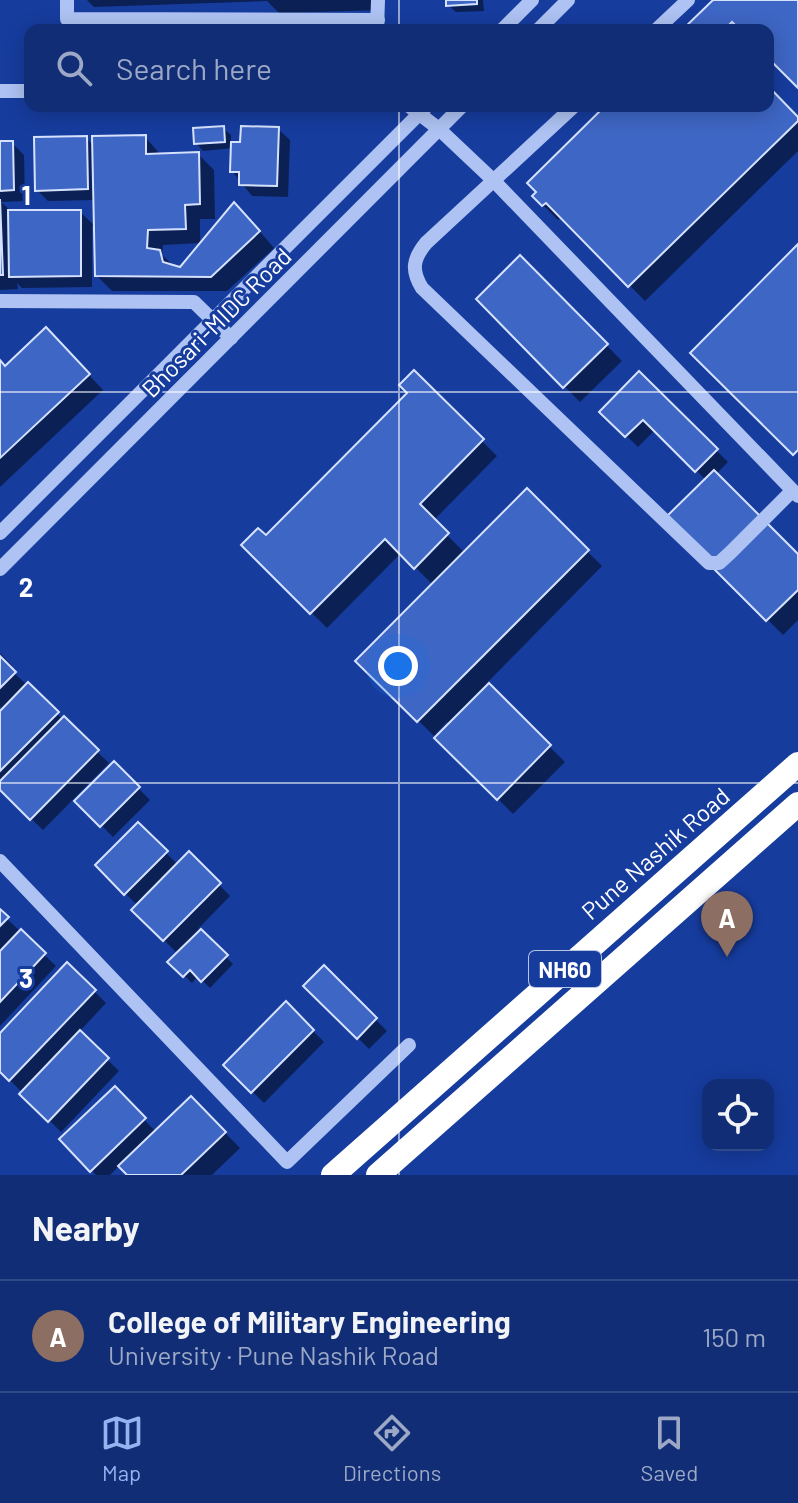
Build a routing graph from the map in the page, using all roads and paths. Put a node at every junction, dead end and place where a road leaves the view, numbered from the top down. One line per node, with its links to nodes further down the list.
1 (67, 0): 6 (street)
2 (378, 0): 7 (street)
3 (532, 0): 8 (street)
4 (568, 0): 9 (street)
5 (688, 0): 10 (street)
6 (104, 24)
7 (377, 24)
8 (508, 24)
9 (544, 24)
10 (662, 24)
11 (0, 91): 12 (street)
12 (24, 91)
13 (415, 112): 20 (street, Bhosari-MIDC Road)
14 (421, 112): 17 (street)
15 (456, 112): 17 (street, Bhosari-MIDC Road)
16 (567, 112): 18 (street)
17 (439, 129): 18 (street); 21 (street, Bhosari-MIDC Road)
18 (493, 180): 22 (street); 22 (street)
19 (0, 301): 20 (street)
20 (212, 320): 21 (street); 23 (street, Bhosari-MIDC Road)
21 (231, 338): 24 (street, Bhosari-MIDC Road)
22 (795, 494)
23 (0, 533)
24 (0, 569)
25 (798, 764): 29 (highway, Pune Nashik Road / NH60)
26 (798, 804): 30 (highway, NH60)
27 (0, 861): 28 (street)
28 (409, 1045)
29 (333, 1175)
30 (378, 1175)

